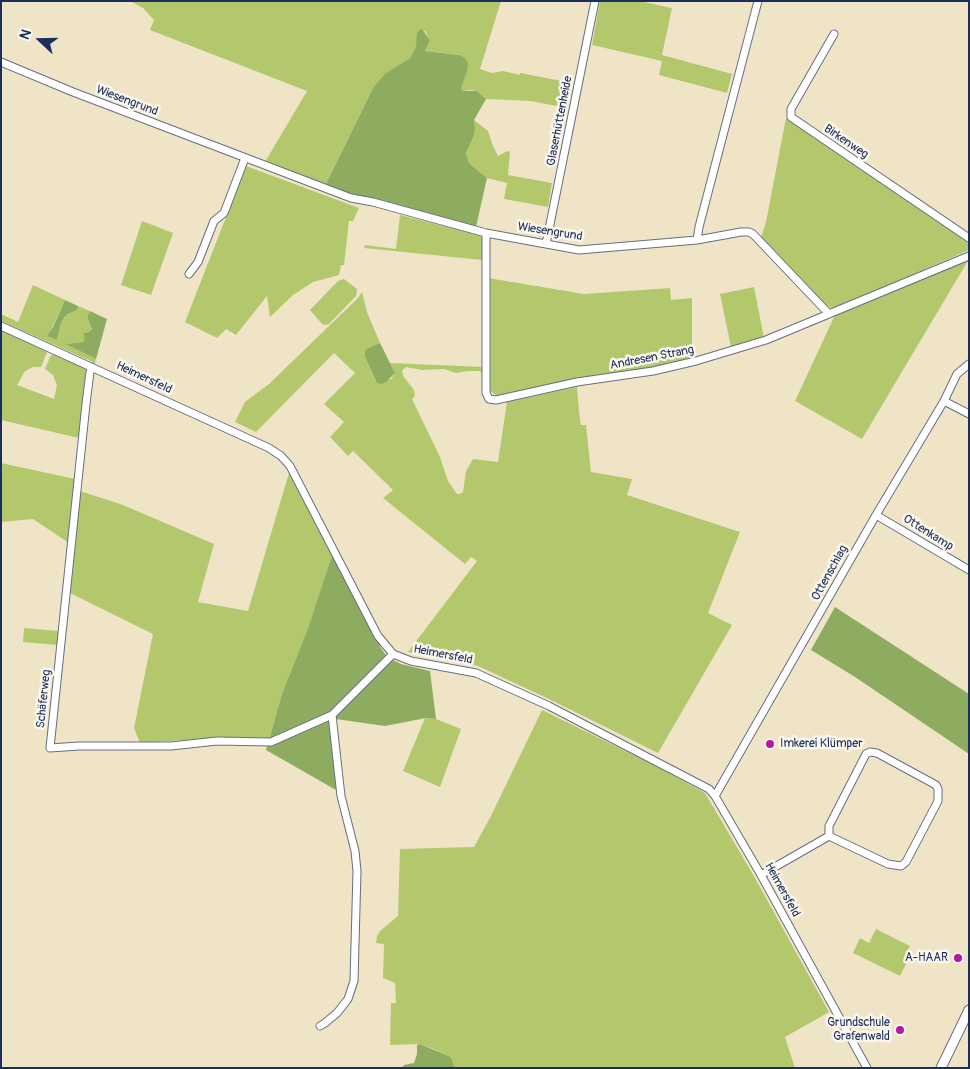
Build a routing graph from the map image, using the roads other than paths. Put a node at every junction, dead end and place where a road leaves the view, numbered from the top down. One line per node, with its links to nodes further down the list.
1 (595, 1): 9 (street, Glaserhüttenheide)
2 (758, 1): 8 (street)
3 (834, 34): 7 (street, Birkenweg)
4 (1, 62): 5 (street, Wiesengrund)
5 (245, 158): 6 (street, Wiesengrund); 11 (street)
6 (486, 233): 9 (street, Wiesengrund); 12 (street, Andresen Strang)
7 (969, 238)
8 (697, 240): 9 (street, Wiesengrund); 12 (street, Wiesengrund)
9 (546, 244)
10 (969, 256): 12 (street, Andresen Strang)
11 (189, 274)
12 (829, 314)
13 (1, 326): 15 (street, Heimersfeld)
14 (969, 364): 16 (street, Ottenschlag)
15 (92, 367): 20 (street, Heimersfeld); 21 (street, Schäferweg)
16 (944, 400): 17 (street); 18 (street, Ottenschlag)
17 (969, 414)
18 (876, 514): 19 (street, Ottenkamp); 22 (street, Ottenschlag)
19 (969, 570)
20 (393, 654): 21 (street, Schäferweg); 22 (street, Heimersfeld)
21 (332, 715): 26 (street)
22 (716, 796): 24 (street, Heimersfeld)
23 (829, 836): 23 (street); 24 (street)
24 (761, 875): 27 (street, Heimersfeld)
25 (969, 1010): 28 (street)
26 (320, 1026)
27 (867, 1068)
28 (941, 1068)

